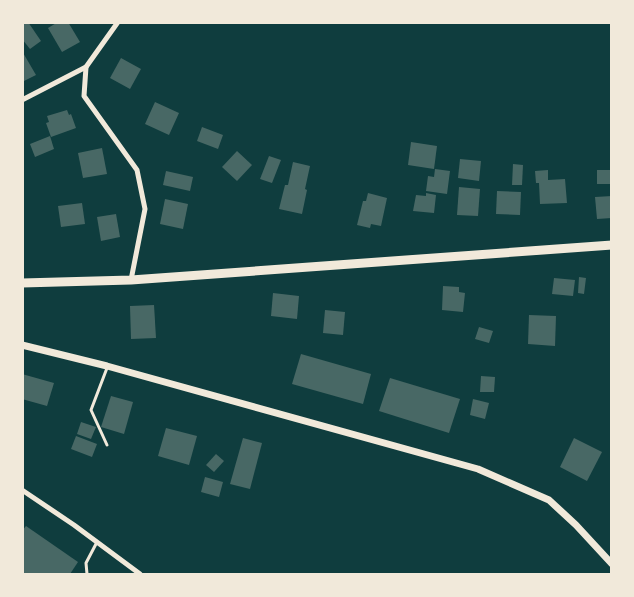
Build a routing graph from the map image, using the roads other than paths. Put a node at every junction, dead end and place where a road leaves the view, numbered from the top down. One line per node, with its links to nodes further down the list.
1 (118, 22): 2 (street)
2 (86, 67): 3 (street); 5 (street)
3 (22, 100)
4 (612, 245): 5 (main road)
5 (131, 280): 6 (main road)
6 (22, 283)
7 (22, 345): 8 (street)
8 (107, 366): 9 (lane); 12 (street)
9 (107, 445)
10 (22, 490): 11 (street)
11 (97, 542): 13 (lane); 14 (street)
12 (612, 564)
13 (87, 574)
14 (140, 574)

